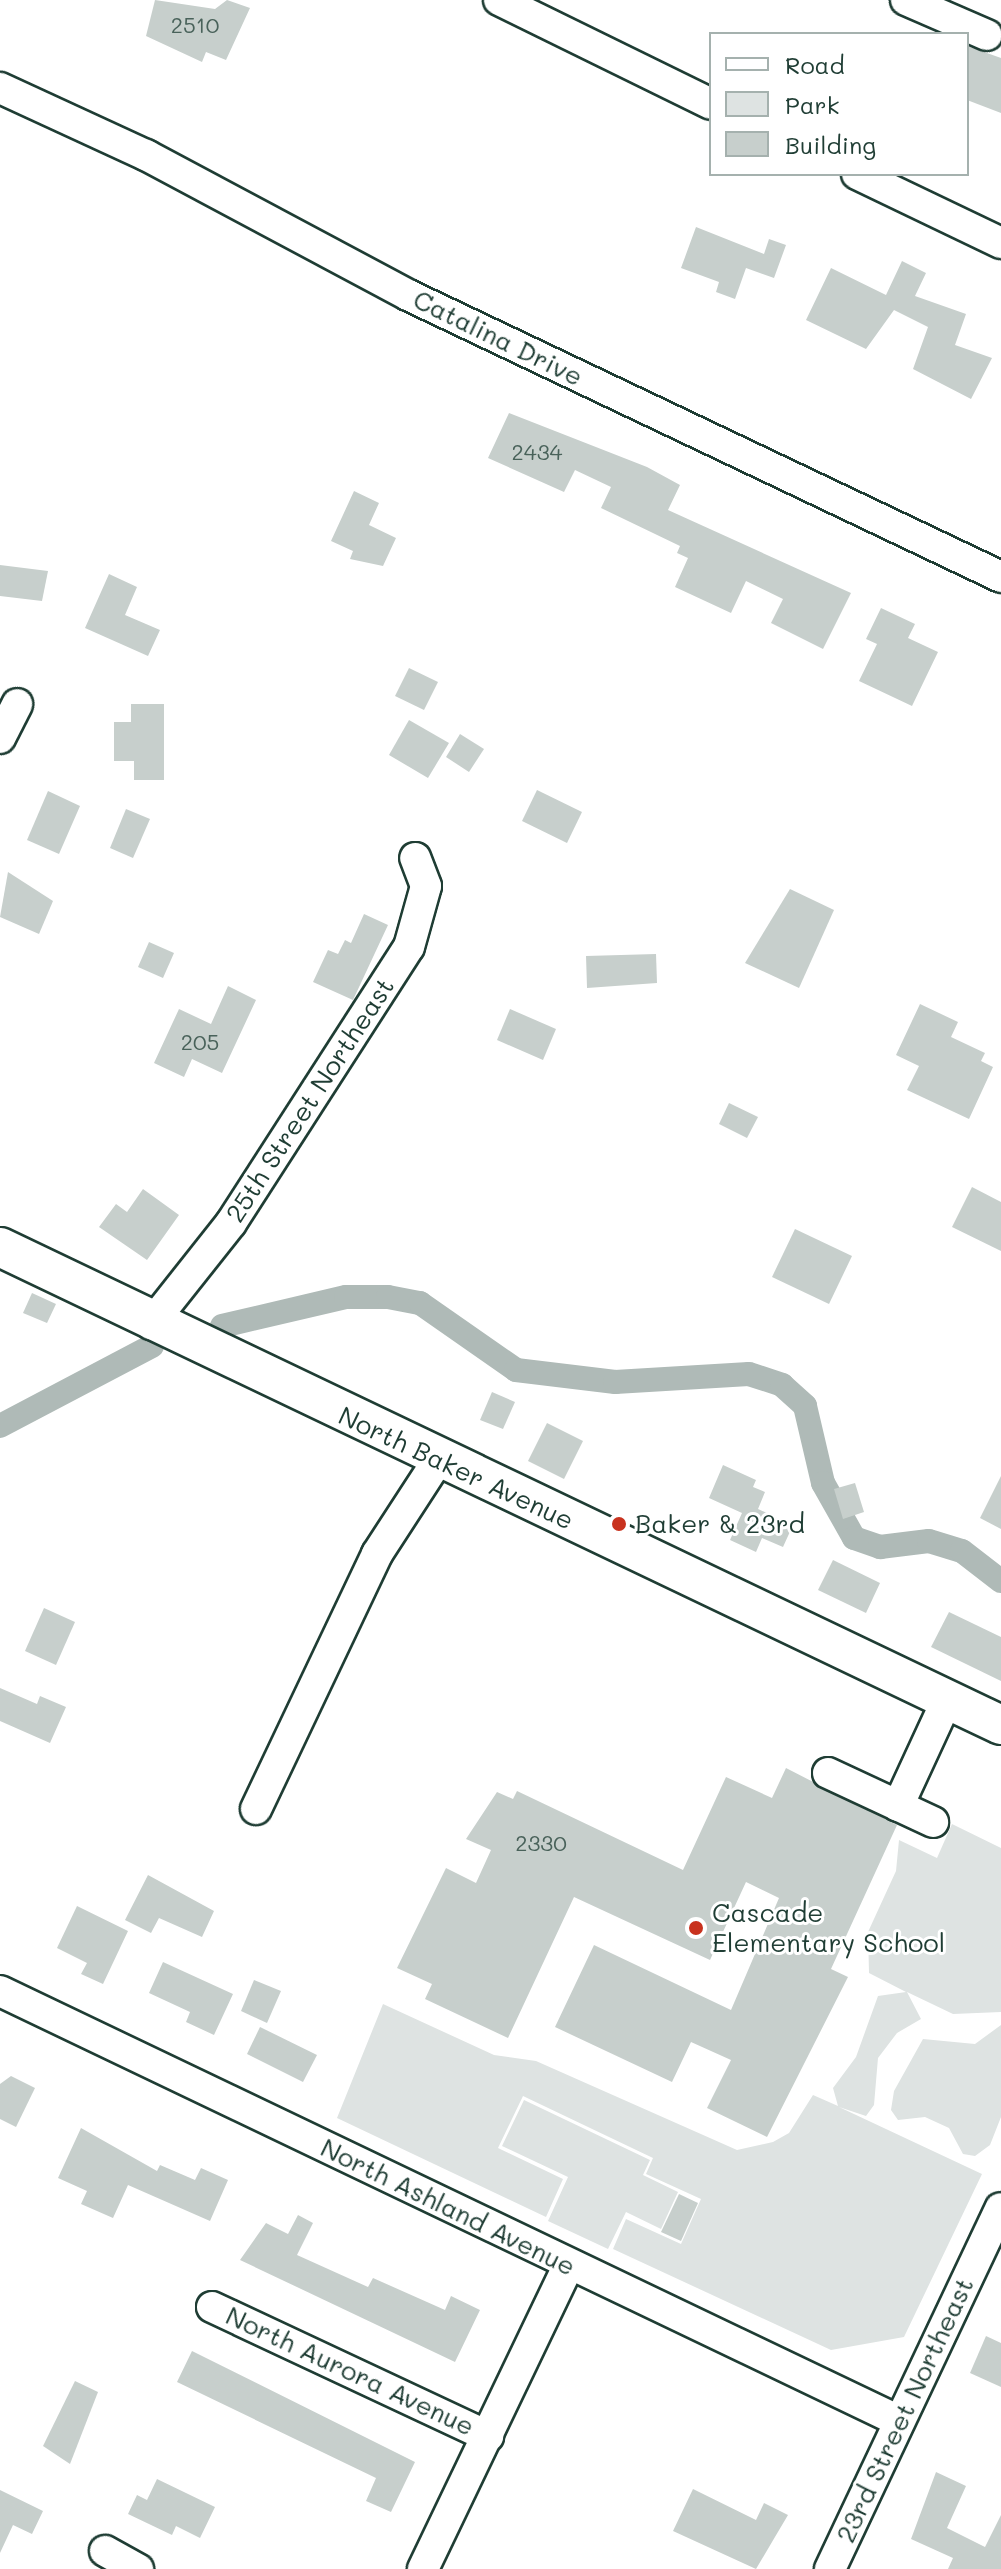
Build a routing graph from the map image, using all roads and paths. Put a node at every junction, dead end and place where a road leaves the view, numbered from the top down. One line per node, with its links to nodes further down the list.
1 (499, 0): 5 (street)
2 (906, 0): 3 (street)
3 (987, 35)
4 (0, 88): 8 (street, Catalina Drive)
5 (709, 103)
6 (861, 176): 7 (street)
7 (1001, 243)
8 (1001, 577)
9 (17, 704): 10 (street)
10 (0, 738)
11 (415, 858): 13 (street, 25th Street Northeast)
12 (0, 1247): 13 (main road, North Baker Avenue)
13 (151, 1324): 14 (main road, North Baker Avenue)
14 (438, 1460): 15 (main road, North Baker Avenue); 19 (street)
15 (947, 1700): 16 (main road, North Baker Avenue); 18 (street)
16 (1001, 1725)
17 (828, 1773): 18 (street)
18 (898, 1806): 20 (street)
19 (256, 1809)
20 (933, 1822)
21 (0, 1991): 23 (street, North Ashland Avenue)
22 (1001, 2208): 25 (street, 23rd Street Northeast)
23 (568, 2266): 25 (street, North Ashland Avenue); 26 (street)
24 (212, 2307): 26 (street, North Aurora Avenue)
25 (897, 2420): 28 (street, 23rd Street Northeast)
26 (488, 2436): 30 (street)
27 (105, 2551): 29 (street)
28 (831, 2568)
29 (138, 2569)
30 (423, 2569)

